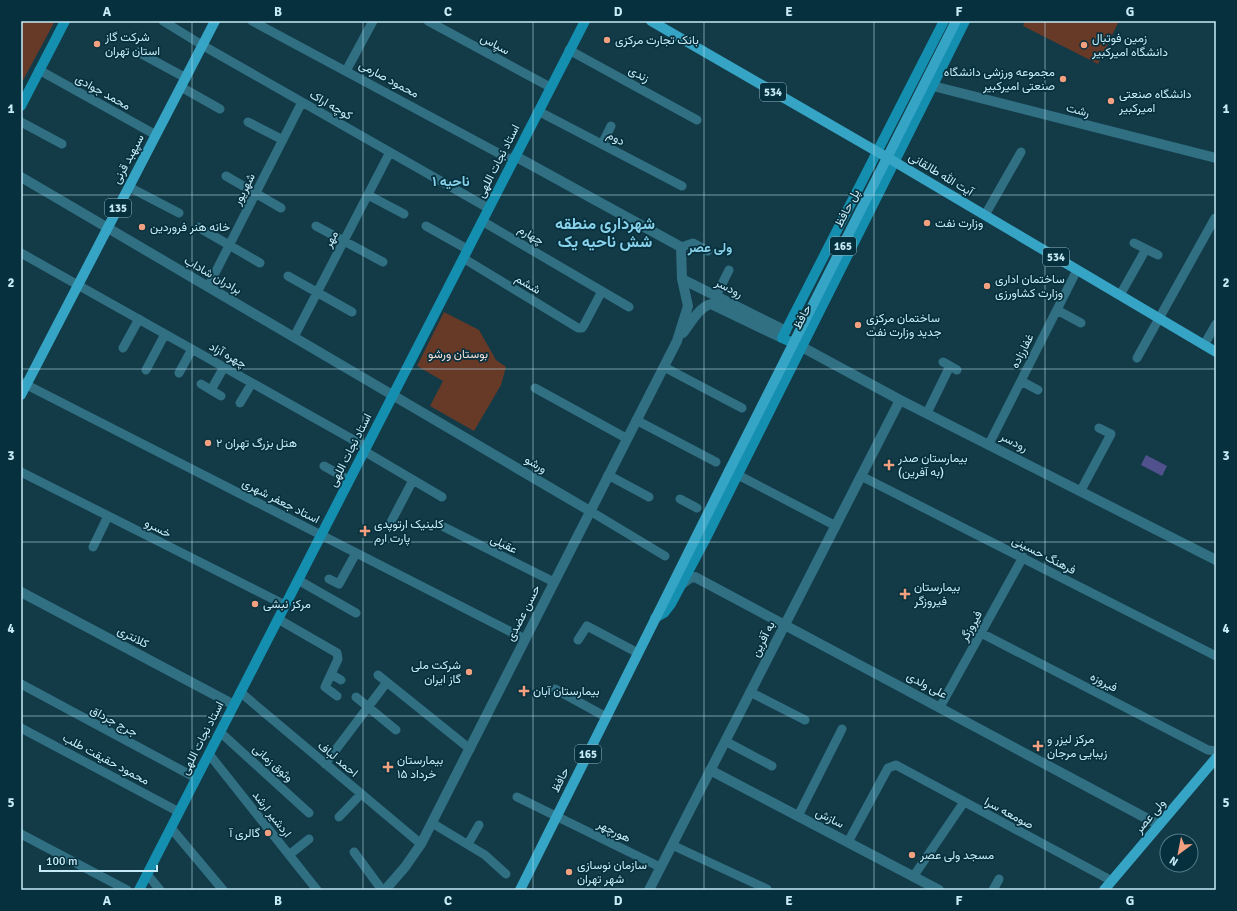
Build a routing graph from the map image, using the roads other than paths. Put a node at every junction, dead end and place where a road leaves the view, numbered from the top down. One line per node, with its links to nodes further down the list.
1 (65, 21): 15 (main road)
2 (163, 21): 12 (street, کوچه اراک)
3 (215, 21): 12 (main road, سپهبد قرنی / 135)
4 (252, 21): 16 (street, محمود صارمی)
5 (373, 21): 16 (street)
6 (428, 21): 20 (street, سپاس)
7 (584, 21): 13 (main road, استاد نجات اللهی)
8 (651, 21): 34 (main road, آیت الله طالقانی / 534)
9 (944, 21): 18 (main road, حافظ)
10 (956, 21): 126 (main road, پل حافظ / 165, bridge)
11 (965, 21): 19 (main road, حافظ / 165)
12 (202, 45): 17 (main road, سپهبد قرنی / 135); 22 (street, کوچه اراک)
13 (570, 50): 20 (main road, استاد نجات اللهی); 26 (street, زندی)
14 (138, 52): 17 (street)
15 (39, 70): 23 (main road); 30 (street, محمد جوادی)
16 (346, 71): 37 (street, محمود صارمی)
17 (186, 78): 21 (main road, سپهبد قرنی / 135)
18 (913, 80): 19 (main road); 34 (main road, حافظ)
19 (933, 86): 38 (street, رشت); 39 (main road, حافظ / 165)
20 (550, 87): 25 (main road, استاد نجات اللهی)
21 (181, 88): 24 (street); 30 (main road, سپهبد قرنی / 135)
22 (302, 102): 31 (street, شهریور); 35 (street, کوچه اراک)
23 (21, 106)
24 (220, 109)
25 (538, 111): 33 (street, دوم); 37 (main road, استاد نجات اللهی)
26 (697, 120)
27 (21, 122): 32 (street)
28 (248, 122): 31 (street)
29 (611, 126): 33 (street)
30 (156, 135): 43 (main road, سپهبد قرنی / 135)
31 (282, 140): 44 (street, شهریور)
32 (62, 144)
33 (602, 144): 42 (street, دوم)
34 (877, 151): 39 (main road, آیت الله طالقانی / 534); 50 (main road, حافظ)
35 (390, 152): 45 (street, مهر); 47 (street, کوچه اراک)
36 (1022, 152): 51 (street)
37 (514, 158): 47 (main road, استاد نجات اللهی); 63 (street, محمود صارمی)
38 (1216, 158)
39 (895, 162): 51 (main road, آیت الله طالقانی / 534); 54 (main road, حافظ / 165)
40 (226, 176): 44 (street)
41 (21, 177): 58 (street, برادران شاداب)
42 (682, 186)
43 (129, 187): 48 (street); 58 (main road, سپهبد قرنی / 135)
44 (256, 193): 46 (street); 61 (street, شهریور)
45 (368, 195): 49 (street); 59 (street, مهر)
46 (281, 208)
47 (488, 208): 53 (main road, استاد نجات اللهی)
48 (179, 213)
49 (404, 214)
50 (844, 214): 54 (main road); 62 (main road, حافظ)
51 (985, 215): 73 (main road, آیت الله طالقانی / 534)
52 (1215, 218): 85 (street)
53 (482, 221): 67 (main road, استاد نجات اللهی); 78 (street, چهارم)
54 (863, 225): 69 (main road, حافظ / 165)
55 (316, 226): 59 (street)
56 (426, 226): 67 (street, ششم)
57 (198, 227): 61 (street)
58 (107, 228): 76 (main road, سپهبد قرنی / 135); 77 (street, برادران شاداب)
59 (344, 241): 70 (street); 79 (street, مهر)
60 (1134, 243): 64 (street)
61 (229, 245): 71 (street); 77 (street, شهریور)
62 (828, 246): 69 (main road); 90 (main road, حافظ)
63 (681, 247): 65 (street); 75 (street)
64 (1146, 249): 68 (street); 80 (street)
65 (708, 251)
66 (21, 253): 76 (street, چهره آزاد)
67 (465, 254): 78 (street, ششم); 112 (main road, استاد نجات اللهی)
68 (1158, 255)
69 (847, 256): 94 (main road, حافظ / 165)
70 (383, 262)
71 (260, 263)
72 (729, 270): 81 (street)
73 (1078, 270): 80 (main road, آیت الله طالقانی / 534); 83 (street, غفارزاده)
74 (288, 276): 79 (street)
75 (682, 279): 81 (street, رودسر); 92 (street)
76 (78, 285): 86 (street, چهره آزاد); 105 (main road, سپهبد قرنی / 135)
77 (208, 287): 91 (street, برادران شاداب)
78 (602, 291): 82 (street, چهارم)
79 (317, 293): 84 (street); 91 (street, مهر)
80 (1120, 295): 85 (main road, آیت الله طالقانی / 534)
81 (716, 296): 90 (street, رودسر)
82 (629, 307)
83 (1057, 310): 87 (street); 104 (street, غفارزاده)
84 (352, 312)
85 (1159, 318): 93 (main road, آیت الله طالقانی / 534); 98 (street)
86 (139, 319): 89 (street, چهره آزاد); 95 (street)
87 (1081, 323)
88 (1216, 324): 93 (street)
89 (165, 334): 96 (street, چهره آزاد); 102 (street)
90 (784, 334): 92 (street, رودسر); 94 (main road)
91 (294, 337): 112 (street, برادران شاداب)
92 (677, 341): 101 (street, حسن عضدی)
93 (1204, 345): 97 (main road, آیت الله طالقانی / 534)
94 (802, 347): 114 (street, رودسر); 126 (main road, حافظ / 165)
95 (123, 348)
96 (192, 349): 100 (street, چهره آزاد); 103 (street)
97 (1216, 352)
98 (1137, 358)
99 (950, 366): 117 (street)
100 (224, 367): 106 (street, چهره آزاد); 109 (street)
101 (664, 367): 116 (street); 118 (street, حسن عضدی)
102 (146, 370)
103 (179, 373)
104 (1021, 381): 110 (street); 121 (street, غفارزاده)
105 (24, 383): 111 (main road, سپهبد قرنی / 135); 141 (street, استاد جعفر شهری)
106 (252, 383): 115 (street); 122 (street, چهره آزاد)
107 (201, 384): 109 (street)
108 (535, 388): 120 (street)
109 (211, 390): 113 (street)
110 (1038, 390)
111 (21, 395)
112 (393, 395): 122 (main road, استاد نجات اللهی); 136 (street, ورشو)
113 (220, 396)
114 (900, 400): 117 (street, رودسر); 128 (street, به آفرین)
115 (240, 403)
116 (742, 408)
117 (927, 413): 121 (street, رودسر)
118 (636, 420): 120 (street, حسن عضدی); 123 (street)
119 (1099, 428): 131 (street)
120 (626, 438): 127 (street, حسن عضدی)
121 (989, 444): 131 (street, رودسر)
122 (365, 449): 129 (main road, استاد نجات اللهی); 130 (street, چهره آزاد)
123 (716, 462)
124 (324, 466): 129 (street)
125 (21, 472): 137 (street, خسرو)
126 (734, 473): 139 (street); 150 (main road, حافظ / 165); 154 (main road, حافظ / 165)
127 (608, 475): 133 (street); 136 (street, حسن عضدی)
128 (861, 476): 139 (street, به آفرین); 145 (street, فرهنگ حسینی)
129 (349, 480): 141 (main road, استاد نجات اللهی)
130 (413, 480): 132 (street, چهره آزاد); 138 (street)
131 (1081, 490): 146 (street, رودسر)
132 (442, 496)
133 (649, 497)
134 (680, 499): 135 (street)
135 (697, 508)
136 (590, 511): 144 (street, ورشو); 149 (street, حسن عضدی)
137 (108, 516): 142 (street); 152 (street, خسرو)
138 (391, 522)
139 (836, 526): 156 (street, به آفرین)
140 (444, 527): 149 (street, عقیلی)
141 (321, 535): 143 (street, استاد جعفر شهری); 148 (main road, استاد نجات اللهی)
142 (93, 547)
143 (356, 553): 147 (street); 158 (street, استاد جعفر شهری)
144 (665, 556)
145 (1023, 557): 157 (street, فیروزگر); 161 (street, فرهنگ حسینی)
146 (1216, 561)
147 (329, 579)
148 (298, 580): 152 (main road, استاد نجات اللهی); 153 (street)
149 (554, 582): 158 (street, حسن عضدی)
150 (682, 584): 154 (main road, حافظ / 165); 156 (street, علی ولدی)
151 (21, 592): 172 (street, کلانتری)
152 (285, 605): 155 (main road, استاد نجات اللهی)
153 (356, 613)
154 (655, 618): 160 (main road, حافظ / 165)
155 (278, 619): 162 (street); 168 (main road, استاد نجات اللهی)
156 (785, 624): 169 (street, به آفرین); 174 (street, علی ولدی)
157 (981, 633): 174 (street, فیروزگر); 183 (street, فیروزه)
158 (524, 639): 182 (street, حسن عضدی)
159 (578, 640): 160 (street)
160 (638, 653): 175 (main road, حافظ / 165)
161 (1216, 656)
162 (331, 674): 164 (street); 170 (street)
163 (378, 675): 165 (street)
164 (342, 680)
165 (387, 682): 173 (street); 182 (street)
166 (21, 684): 189 (street, جرج جرداق)
167 (555, 689): 175 (street)
168 (240, 692): 172 (main road, استاد نجات اللهی); 186 (street, احمد لباف)
169 (750, 692): 176 (street); 181 (street, به آفرین)
170 (337, 696)
171 (356, 697): 173 (street)
172 (234, 705): 180 (main road, استاد نجات اللهی)
173 (368, 707): 179 (street); 186 (street)
174 (940, 707): 200 (street, علی ولدی)
175 (606, 717): 197 (main road, حافظ / 165)
176 (805, 720)
177 (21, 728): 193 (street, محمود حقیقت طلب)
178 (842, 729): 195 (street)
179 (396, 730)
180 (220, 732): 184 (main road, استاد نجات اللهی); 194 (street, وثوق زمانی)
181 (725, 741): 187 (street); 188 (street, به آفرین)
182 (470, 749): 198 (street, حسن عضدی)
183 (1216, 751)
184 (209, 754): 189 (main road, استاد نجات اللهی); 209 (street, اردشیر ارشد)
185 (1216, 758): 200 (main road, ولی عصر)
186 (325, 764): 190 (street, احمد لباف)
187 (772, 766)
188 (710, 770): 195 (street, سازش); 207 (street, به آفرین)
189 (196, 778): 193 (main road, استاد نجات اللهی)
190 (361, 794): 196 (street); 205 (street, احمد لباف)
191 (518, 797): 197 (street, هورچهر)
192 (964, 802): 204 (street, صومعه سرا); 213 (street); 215 (street, صومعه سرا)
193 (179, 812): 201 (main road, استاد نجات اللهی)
194 (310, 812)
195 (798, 816): 204 (street, سازش)
196 (339, 817)
197 (556, 817): 210 (street, هورچهر); 223 (main road, حافظ / 165)
198 (432, 823): 205 (street, حسن عضدی); 206 (street)
199 (479, 825): 206 (street)
200 (1159, 825): 215 (main road, ولی عصر)
201 (171, 828): 211 (main road, استاد نجات اللهی); 220 (street)
202 (21, 834): 217 (street)
203 (309, 839): 209 (street)
204 (848, 842): 213 (street, سازش)
205 (421, 844): 222 (street, حسن عضدی)
206 (468, 844): 212 (street)
207 (672, 845): 210 (street, به آفرین); 216 (street)
208 (354, 852): 222 (street)
209 (289, 855): 221 (street, اردشیر ارشد)
210 (660, 868): 224 (street, به آفرین)
211 (147, 874): 218 (main road, استاد نجات اللهی); 219 (street)
212 (506, 874)
213 (913, 877): 225 (street, سازش)
214 (999, 879): 226 (street)
215 (1112, 881): 227 (main road, ولی عصر)
216 (767, 889)
217 (127, 890)
218 (139, 890)
219 (160, 890)
220 (223, 890)
221 (317, 890)
222 (383, 890)
223 (520, 890)
224 (649, 890)
225 (939, 890)
226 (993, 890)
227 (1104, 890)

